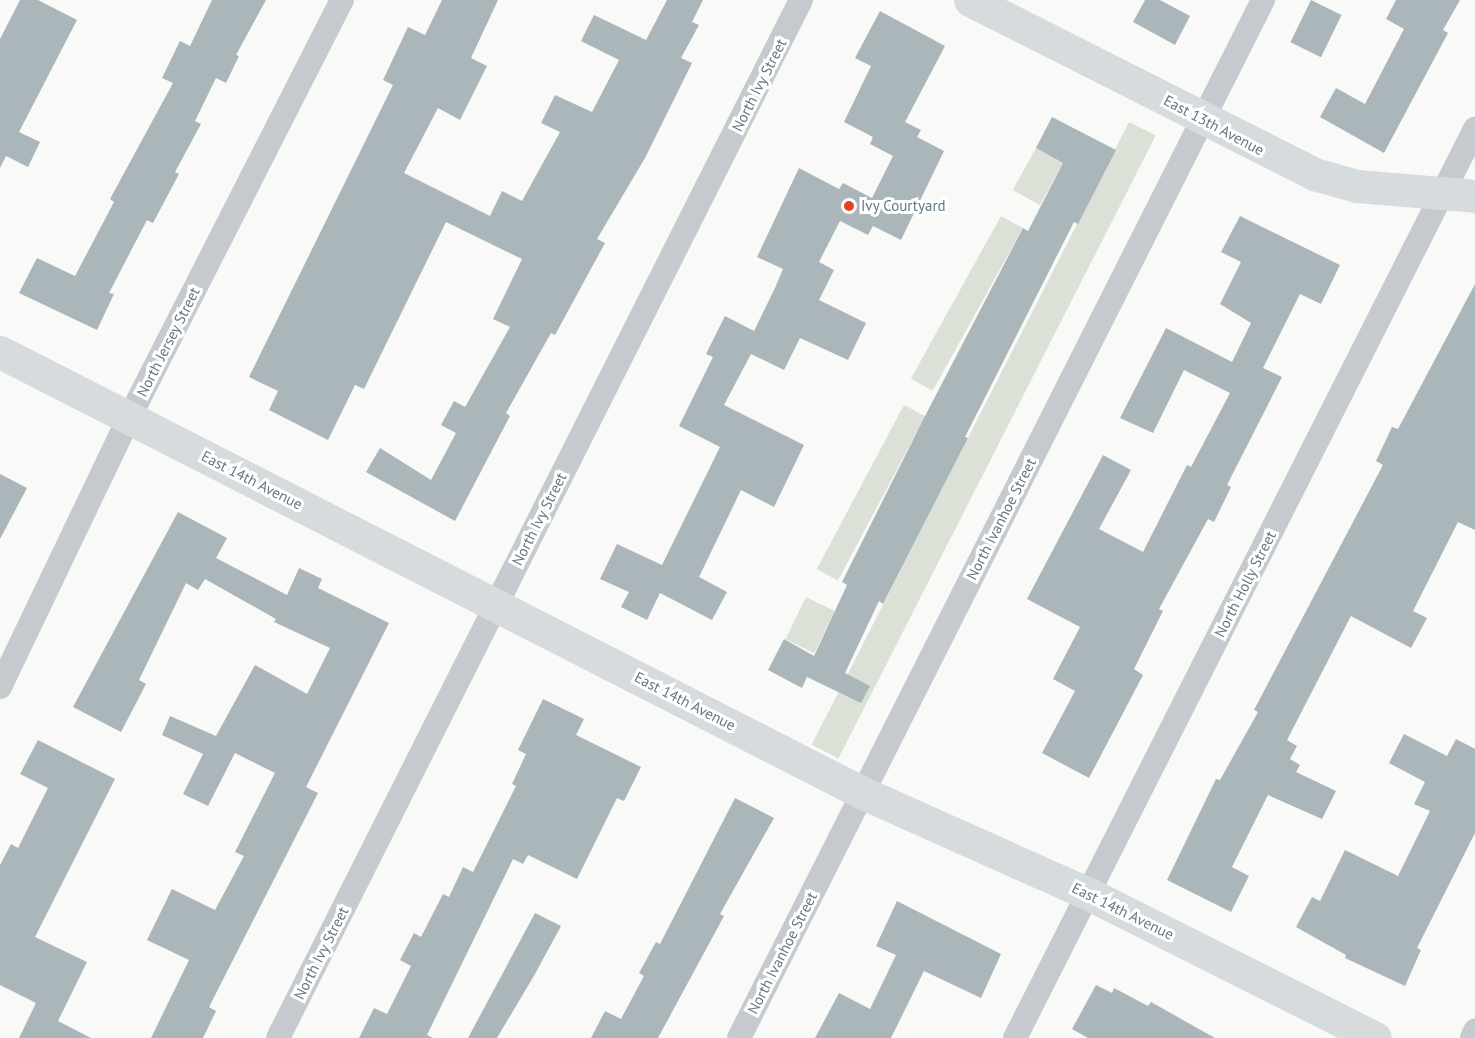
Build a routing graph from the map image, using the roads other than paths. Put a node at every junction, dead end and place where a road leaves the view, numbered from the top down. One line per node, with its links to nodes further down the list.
1 (342, 0): 10 (street, North Jersey Street)
2 (801, 0): 11 (street, North Ivy Street)
3 (970, 0): 5 (main road, East 13th Avenue)
4 (1263, 0): 5 (street, North Ivanhoe Street)
5 (1203, 119): 7 (main road, East 13th Avenue); 13 (street, North Ivanhoe Street)
6 (1475, 129): 7 (street, North Holly Street)
7 (1440, 196): 8 (main road, East 13th Avenue); 14 (street, North Holly Street)
8 (1475, 196)
9 (0, 352): 10 (main road, East 14th Avenue)
10 (129, 418): 11 (main road, East 14th Avenue); 12 (street, North Jersey Street)
11 (496, 604): 13 (main road, East 14th Avenue); 16 (street, North Ivy Street)
12 (0, 687)
13 (863, 793): 14 (main road, East 14th Avenue); 17 (street, North Ivanhoe Street)
14 (1089, 894): 18 (street, North Holly Street); 19 (main road, East 14th Avenue)
15 (1475, 1031): 20 (street)
16 (278, 1038)
17 (739, 1038)
18 (1015, 1038)
19 (1375, 1038)
20 (1472, 1038)

